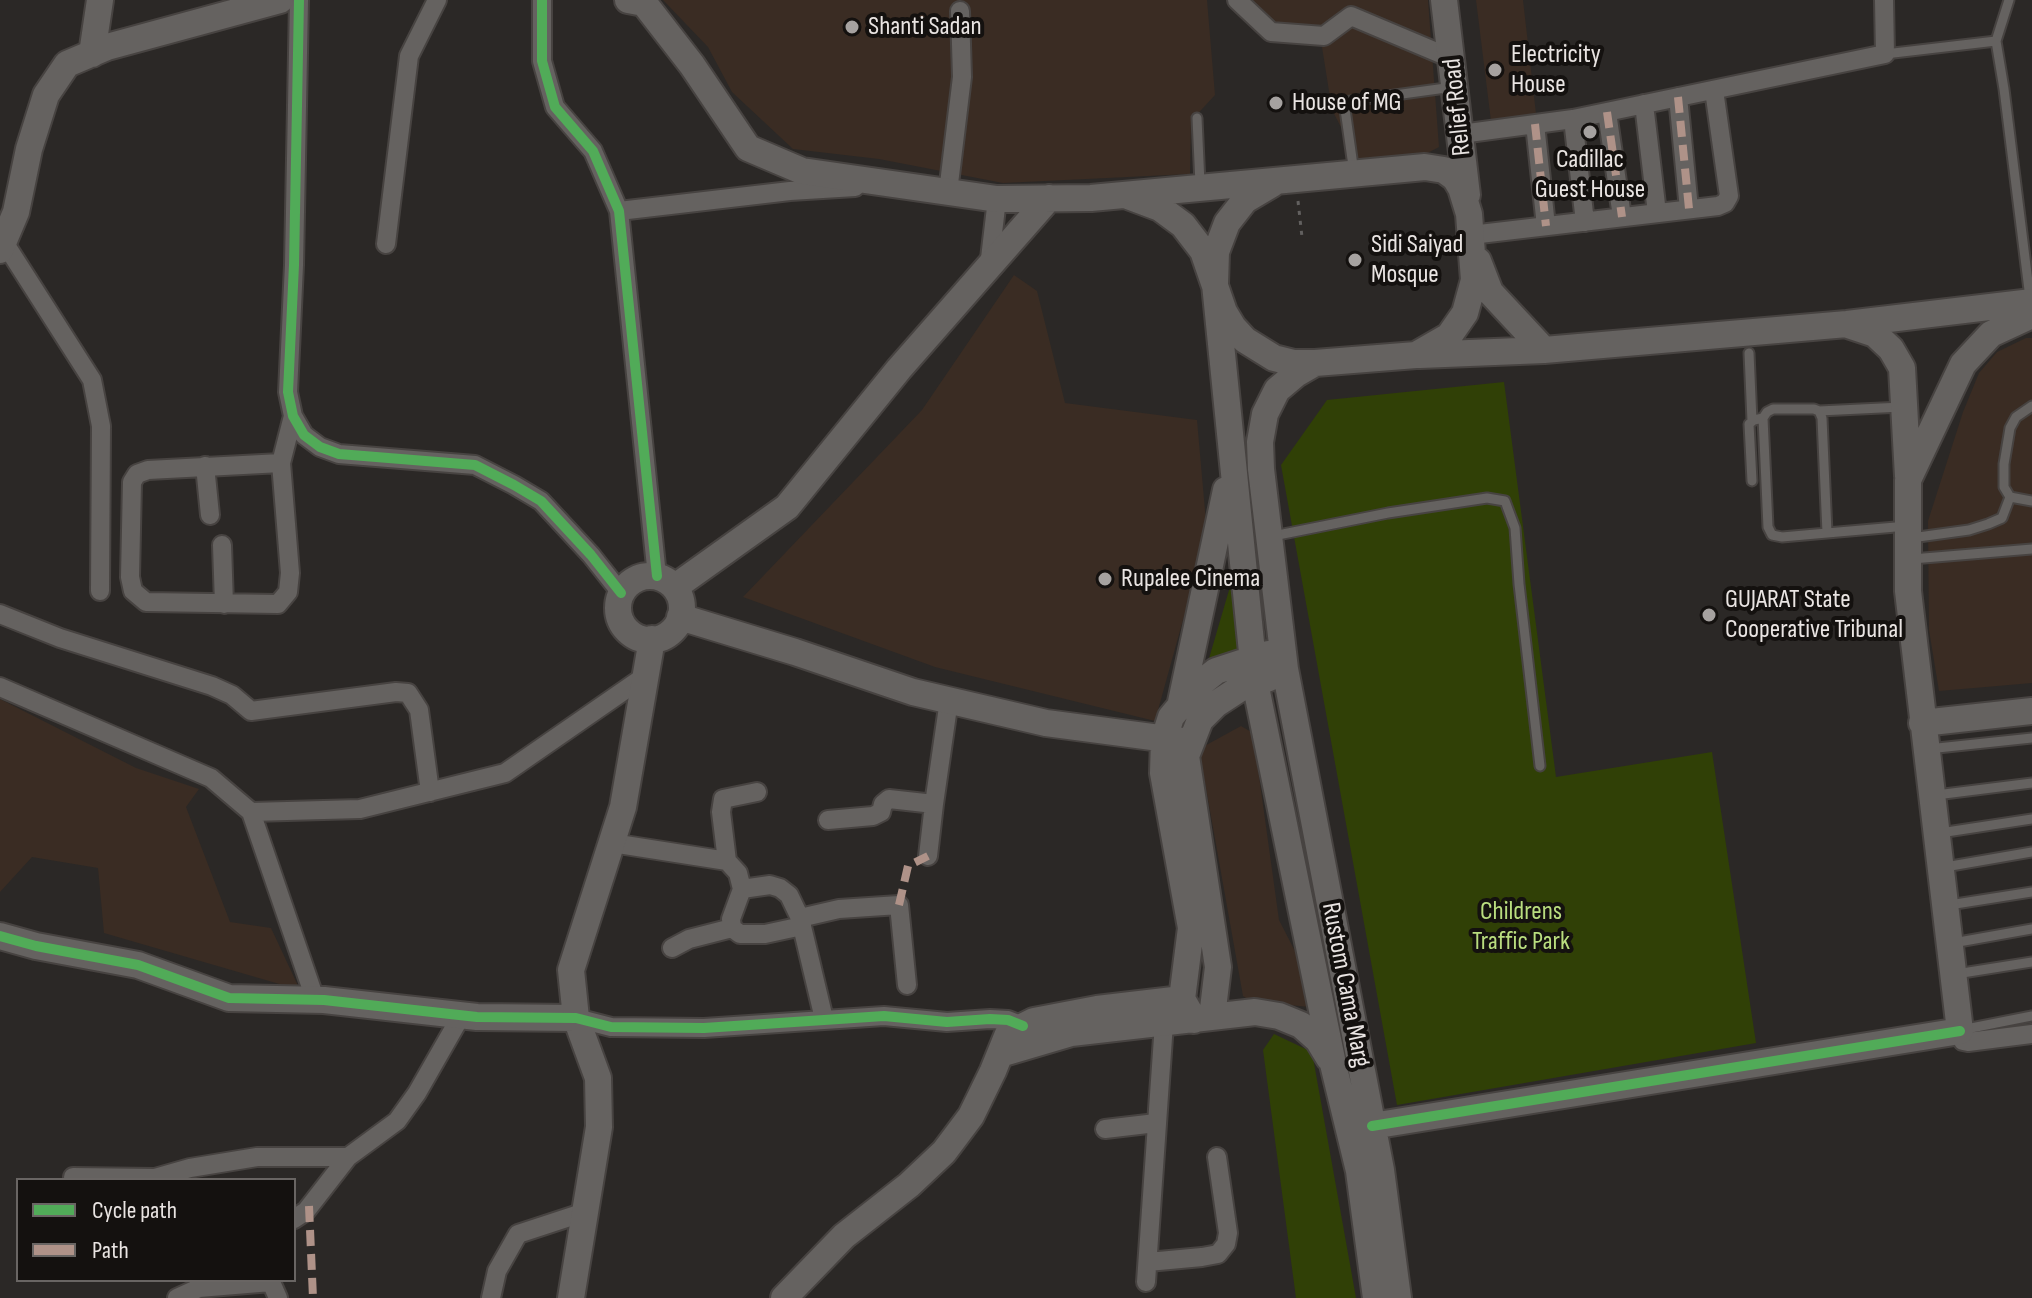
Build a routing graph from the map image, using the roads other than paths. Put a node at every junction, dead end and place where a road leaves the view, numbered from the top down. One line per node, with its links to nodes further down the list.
1 (100, 0): 13 (street)
2 (280, 0): 13 (street)
3 (299, 0): 54 (street)
4 (437, 0): 41 (street)
5 (542, 0): 35 (street)
6 (628, 0): 28 (street)
7 (1237, 0): 15 (street)
8 (1444, 0): 15 (street, Relief Road)
9 (1884, 0): 14 (street)
10 (2009, 0): 12 (lane)
11 (960, 11): 30 (street)
12 (1996, 41): 14 (lane); 45 (lane)
13 (92, 54): 42 (street)
14 (1885, 54): 17 (street)
15 (1453, 59): 16 (street, Relief Road)
16 (1456, 86): 24 (street, Relief Road); 26 (lane)
17 (1714, 90): 18 (street); 34 (street)
18 (1678, 97): 19 (street); 34 (street)
19 (1644, 104): 20 (street); 36 (street)
20 (1607, 112): 22 (street); 37 (street)
21 (1197, 118): 29 (lane)
22 (1573, 119): 23 (street); 38 (street)
23 (1535, 124): 24 (street); 40 (street)
24 (1461, 134): 25 (street); 39 (street, Relief Road)
25 (1425, 167): 26 (street); 39 (street)
26 (1355, 174): 27 (street)
27 (1288, 181): 29 (street); 44 (street, Rustom Cama Marg)
28 (897, 185): 30 (street); 35 (street)
29 (1200, 187): 31 (street)
30 (948, 192): 33 (street)
31 (1128, 196): 32 (street); 44 (street)
32 (1049, 198): 33 (street); 43 (street)
33 (997, 199): 43 (street)
34 (1689, 209): 36 (street)
35 (619, 211): 70 (street)
36 (1657, 213): 37 (street)
37 (1622, 217): 38 (street)
38 (1585, 222): 40 (street)
39 (1470, 224): 40 (street); 47 (street); 49 (street)
40 (1546, 226)
41 (386, 244)
42 (2, 246): 71 (street)
43 (989, 267): 70 (street)
44 (1215, 284): 50 (street, Rustom Cama Marg); 58 (street, Rustom Cama Marg)
45 (2031, 306): 46 (street); 60 (street)
46 (1847, 324): 47 (street); 52 (street)
47 (1544, 350): 49 (street)
48 (1749, 353): 56 (lane)
49 (1416, 355): 50 (street)
50 (1315, 363): 66 (street, Rustom Cama Marg)
51 (2032, 406): 62 (lane)
52 (1904, 407): 53 (lane); 60 (street)
53 (1819, 411): 55 (lane); 65 (lane)
54 (293, 416): 57 (street); 72 (street)
55 (1763, 418): 56 (lane); 65 (lane)
56 (1752, 421): 61 (lane)
57 (281, 463): 59 (street); 73 (street)
58 (1232, 464): 78 (street, Rustom Cama Marg); 82 (street)
59 (205, 466): 64 (street); 73 (street)
60 (1908, 480): 67 (street)
61 (1752, 481)
62 (2010, 497): 63 (lane); 67 (lane)
63 (2032, 501)
64 (210, 515)
65 (1827, 533): 67 (lane)
66 (1269, 537): 77 (street, Rustom Cama Marg); 88 (lane)
67 (1908, 542): 69 (lane); 84 (street)
68 (222, 545): 73 (street)
69 (2032, 549)
70 (666, 582): 72 (street); 75 (street)
71 (100, 591)
72 (621, 593): 76 (street)
73 (224, 604)
74 (0, 614): 90 (street)
75 (680, 617): 76 (street); 81 (street)
76 (652, 639): 79 (street)
77 (1284, 662): 78 (street); 128 (street, Rustom Cama Marg)
78 (1253, 670): 82 (street); 86 (street); 126 (street, Rustom Cama Marg)
79 (648, 674): 90 (street); 98 (street)
80 (0, 687): 94 (street)
81 (949, 700): 86 (street); 93 (street)
82 (1181, 702): 86 (street)
83 (2032, 711): 84 (street)
84 (1922, 723): 87 (street)
85 (2032, 738): 87 (lane)
86 (1177, 740): 116 (street)
87 (1925, 749): 92 (street)
88 (1540, 766)
89 (2032, 783): 92 (lane)
90 (430, 792): 94 (street)
91 (757, 792): 101 (street)
92 (1931, 796): 97 (street)
93 (934, 804): 96 (street); 100 (street)
94 (251, 812): 115 (street)
95 (2032, 819): 97 (lane)
96 (828, 820)
97 (1935, 834): 102 (street)
98 (612, 843): 101 (street); 119 (street)
99 (2032, 852): 102 (lane)
100 (928, 856)
101 (727, 861): 103 (street)
102 (1940, 868): 105 (street)
103 (742, 889): 106 (street); 107 (street)
104 (2032, 892): 105 (lane)
105 (1944, 906): 110 (street)
106 (801, 922): 107 (street); 114 (street); 120 (street)
107 (732, 928): 111 (street)
108 (2032, 929): 110 (lane)
109 (0, 936): 115 (street)
110 (1949, 944): 113 (street)
111 (672, 948)
112 (2032, 962): 113 (lane)
113 (1953, 975): 123 (street)
114 (907, 985)
115 (315, 999): 117 (street)
116 (1196, 1012): 121 (street); 122 (street); 126 (street)
117 (461, 1016): 119 (street); 130 (street)
118 (2032, 1016): 123 (lane)
119 (576, 1018): 120 (street); 133 (street)
120 (824, 1019): 122 (street)
121 (1164, 1023): 125 (street); 127 (street)
122 (1023, 1026): 125 (street)
123 (1960, 1031): 124 (street); 128 (street)
124 (2032, 1034)
125 (1000, 1054): 141 (street)
126 (1333, 1064): 142 (street, Rustom Cama Marg)
127 (1156, 1123): 129 (street); 135 (street)
128 (1372, 1126): 143 (street, Rustom Cama Marg)
129 (1105, 1129)
130 (348, 1157): 132 (street); 134 (street)
131 (1217, 1157): 135 (street)
132 (73, 1177)
133 (585, 1212): 139 (street); 140 (street)
134 (296, 1218)
135 (1148, 1262): 136 (street)
136 (1146, 1282)
137 (273, 1287): 138 (street)
138 (177, 1298)
139 (491, 1298)
140 (571, 1298)
141 (784, 1298)
142 (1376, 1298)
143 (1398, 1298)

